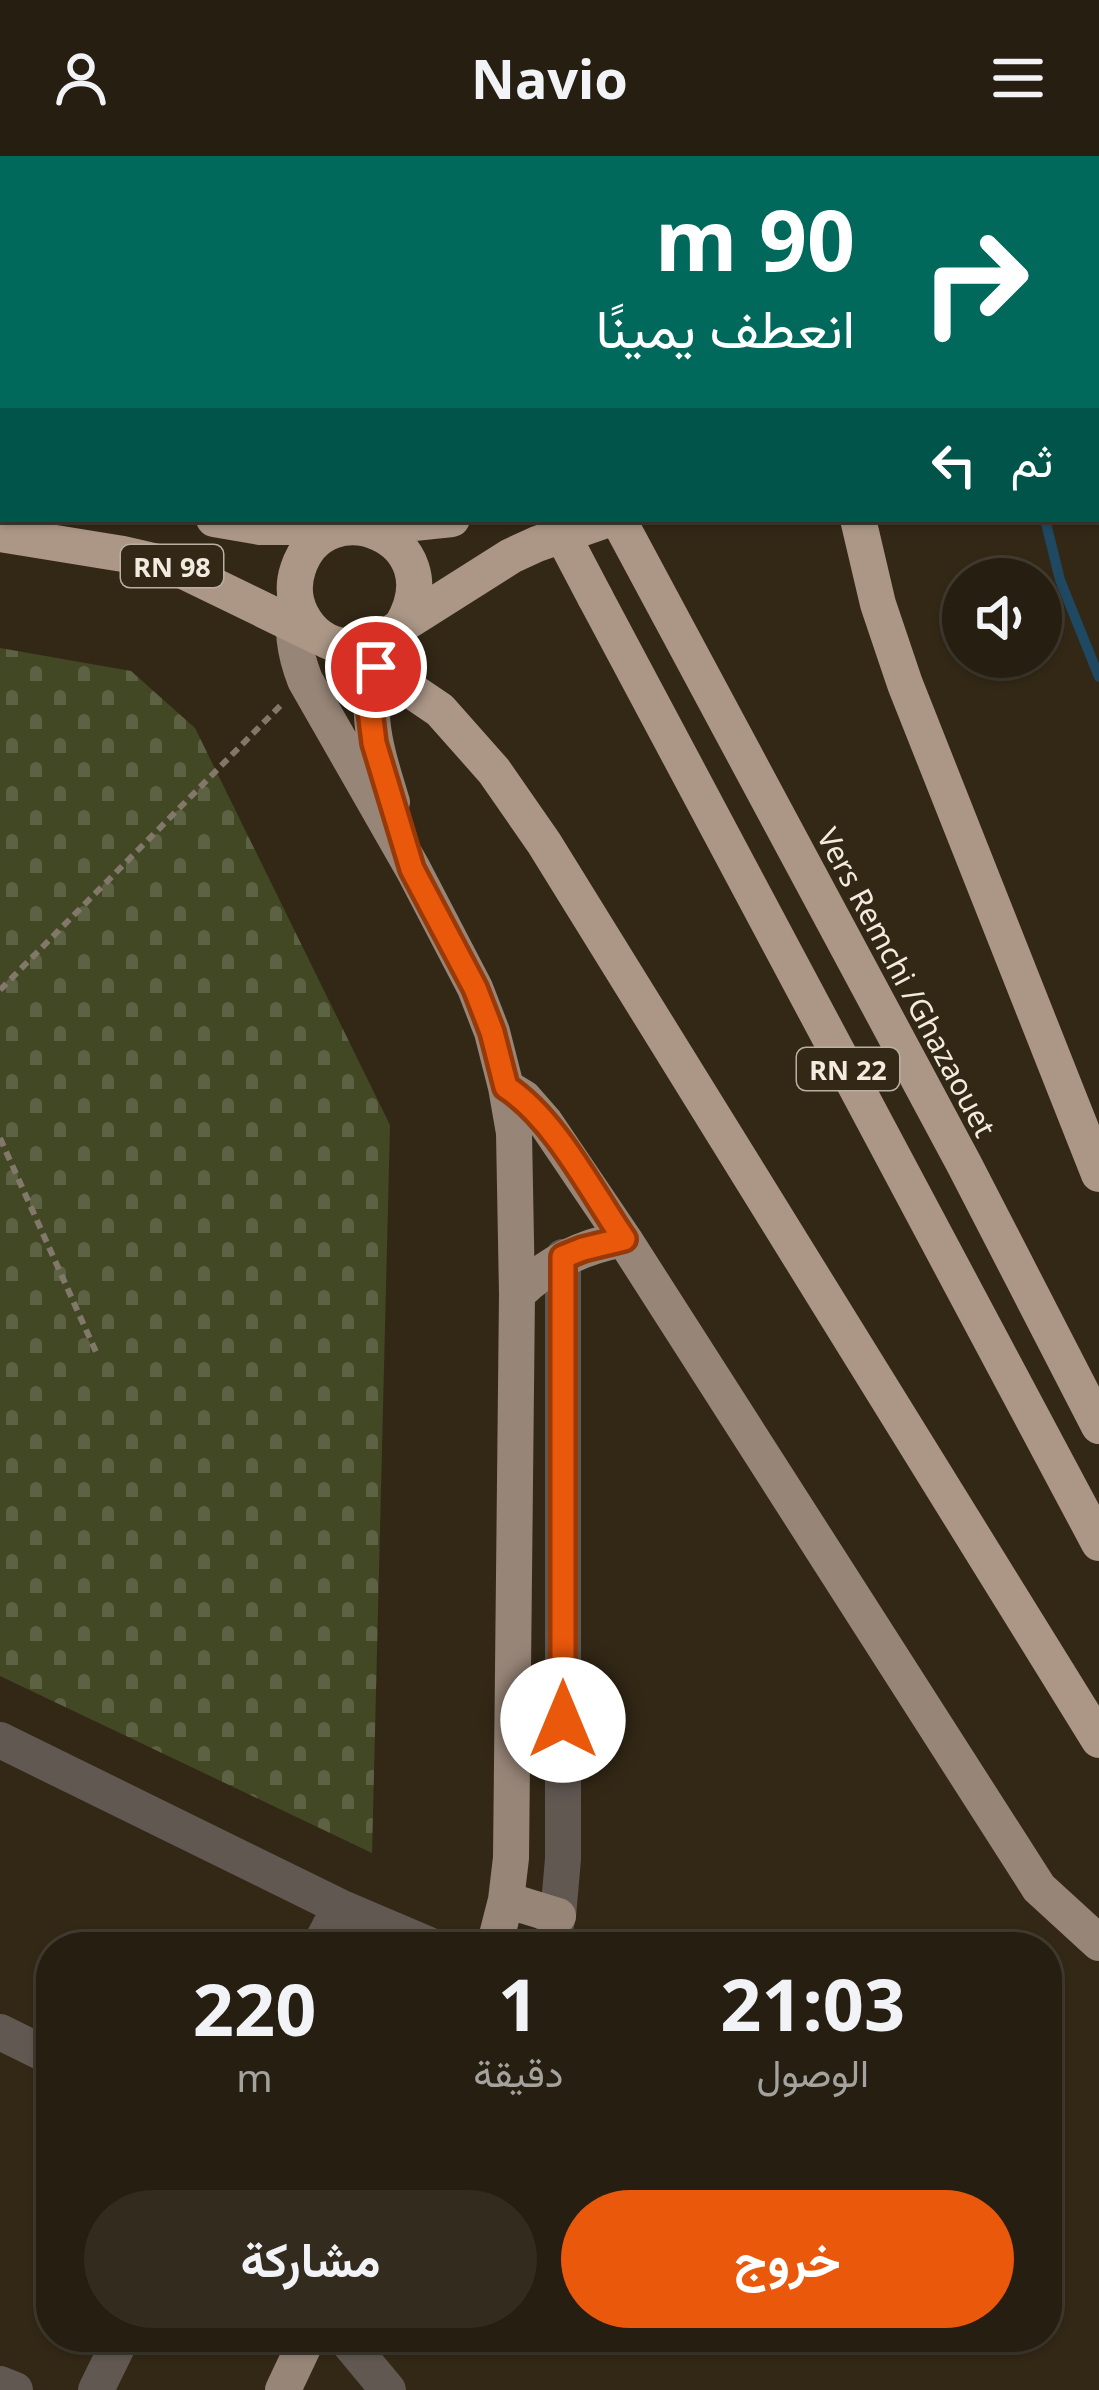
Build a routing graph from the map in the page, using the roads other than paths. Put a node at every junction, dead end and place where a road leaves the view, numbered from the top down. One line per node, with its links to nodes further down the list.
1 (89, 522): 10 (highway)
2 (231, 522): 8 (highway, RN 98)
3 (420, 522): 8 (highway)
4 (556, 522): 20 (highway, RN 22, bridge)
5 (600, 522): 12 (highway)
6 (620, 522): 19 (highway, Vers Remchi /Ghazaouet / RN 22)
7 (858, 522): 15 (highway)
8 (355, 528): 11 (highway); 12 (highway)
9 (0, 534): 10 (highway, RN 98)
10 (123, 554): 11 (highway, RN 98)
11 (293, 612): 12 (highway, RN 98); 13 (main road)
12 (368, 644): 13 (main road); 22 (highway)
13 (412, 869): 14 (main road)
14 (506, 1087): 16 (main road); 18 (main road)
15 (1099, 1174)
16 (624, 1239): 17 (main road); 29 (main road)
17 (563, 1257): 18 (main road); 25 (street)
18 (517, 1294): 23 (main road)
19 (1099, 1426)
20 (1099, 1543)
21 (0, 1740): 24 (street)
22 (1099, 1740)
23 (506, 1900): 25 (main road); 28 (main road)
24 (340, 1907): 26 (street); 27 (street)
25 (554, 1931)
26 (327, 1932)
27 (399, 1932)
28 (498, 1932)
29 (1099, 1943)
30 (0, 2032): 31 (street)
31 (36, 2050)
32 (115, 2352): 37 (street)
33 (301, 2352): 38 (main road)
34 (355, 2355): 39 (street)
35 (0, 2384): 36 (street)
36 (16, 2390)
37 (96, 2390)
38 (284, 2390)
39 (388, 2390)

